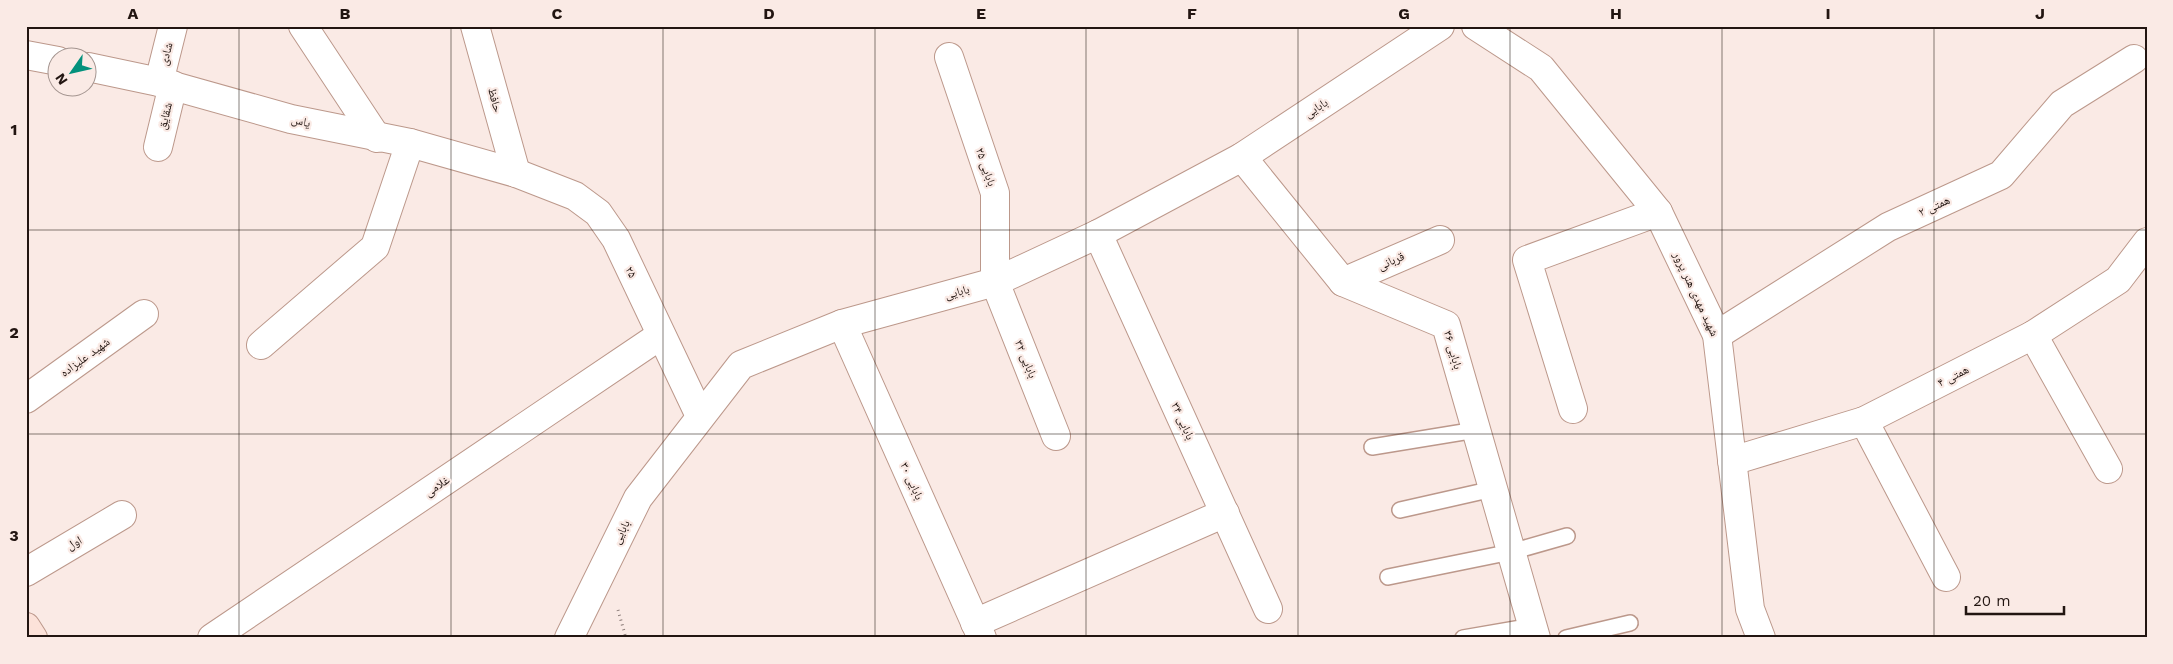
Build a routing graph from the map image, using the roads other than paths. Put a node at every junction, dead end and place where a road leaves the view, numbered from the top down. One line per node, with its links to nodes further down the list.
1 (173, 26): 11 (street, شادی)
2 (303, 26): 12 (street)
3 (475, 26): 16 (street, حافظ)
4 (1440, 26): 15 (street, بابایی)
5 (1476, 26): 17 (street, شهید مهدی هنر پرور)
6 (26, 55): 8 (street)
7 (949, 57): 21 (street, بابایی ۲۵)
8 (48, 59)
9 (2134, 59): 26 (street, همتی ۲)
10 (98, 69): 11 (street, یاس)
11 (166, 83): 12 (street, یاس); 14 (street, شقایق)
12 (377, 138): 13 (street, یاس)
13 (410, 143): 16 (street, یاس); 28 (street)
14 (158, 147)
15 (1242, 157): 18 (street, بابایی); 22 (street, بابایی ۳۶)
16 (516, 173): 25 (street, ۲۵)
17 (1658, 212): 26 (street, شهید مهدی هنر پرور); 30 (street)
18 (1098, 234): 21 (street, بابایی); 40 (street, بابایی ۳۴)
19 (1440, 240): 22 (street, قربانی)
20 (2147, 242): 27 (street, همتی ۴)
21 (995, 282): 24 (street, بابایی); 34 (street, بابایی ۳۲)
22 (1343, 282): 33 (street, بابایی ۳۶)
23 (144, 314): 29 (street, شهید علیزاده)
24 (842, 324): 31 (street, بابایی); 50 (street, بابایی ۳۰)
25 (661, 335): 31 (street, ۲۵); 53 (street, غلامی)
26 (1717, 335): 36 (street, شهید مهدی هنر پرور)
27 (2033, 335): 32 (street, همتی ۴); 37 (street)
28 (260, 346)
29 (26, 399)
30 (1573, 410)
31 (700, 416): 54 (street, بابایی)
32 (1864, 421): 36 (street, همتی ۴); 46 (street)
33 (1476, 430): 35 (lane); 38 (street, بابایی ۳۶)
34 (1056, 436)
35 (1372, 447)
36 (1732, 461): 57 (street, شهید مهدی هنر پرور)
37 (2108, 469)
38 (1493, 489): 39 (lane); 43 (street, بابایی ۳۶)
39 (1400, 510)
40 (1225, 513): 47 (street, بابایی ۳۴); 50 (street)
41 (122, 515): 44 (street, اول)
42 (1567, 536): 43 (lane)
43 (1511, 552): 45 (lane); 51 (street, بابایی ۳۶)
44 (26, 572)
45 (1388, 577)
46 (1946, 577)
47 (1268, 609)
48 (1630, 623): 56 (lane)
49 (26, 627): 52 (main road)
50 (979, 630)
51 (1534, 632): 55 (lane)
52 (34, 638)
53 (212, 638)
54 (568, 638)
55 (1463, 638)
56 (1566, 638)
57 (1761, 638)

